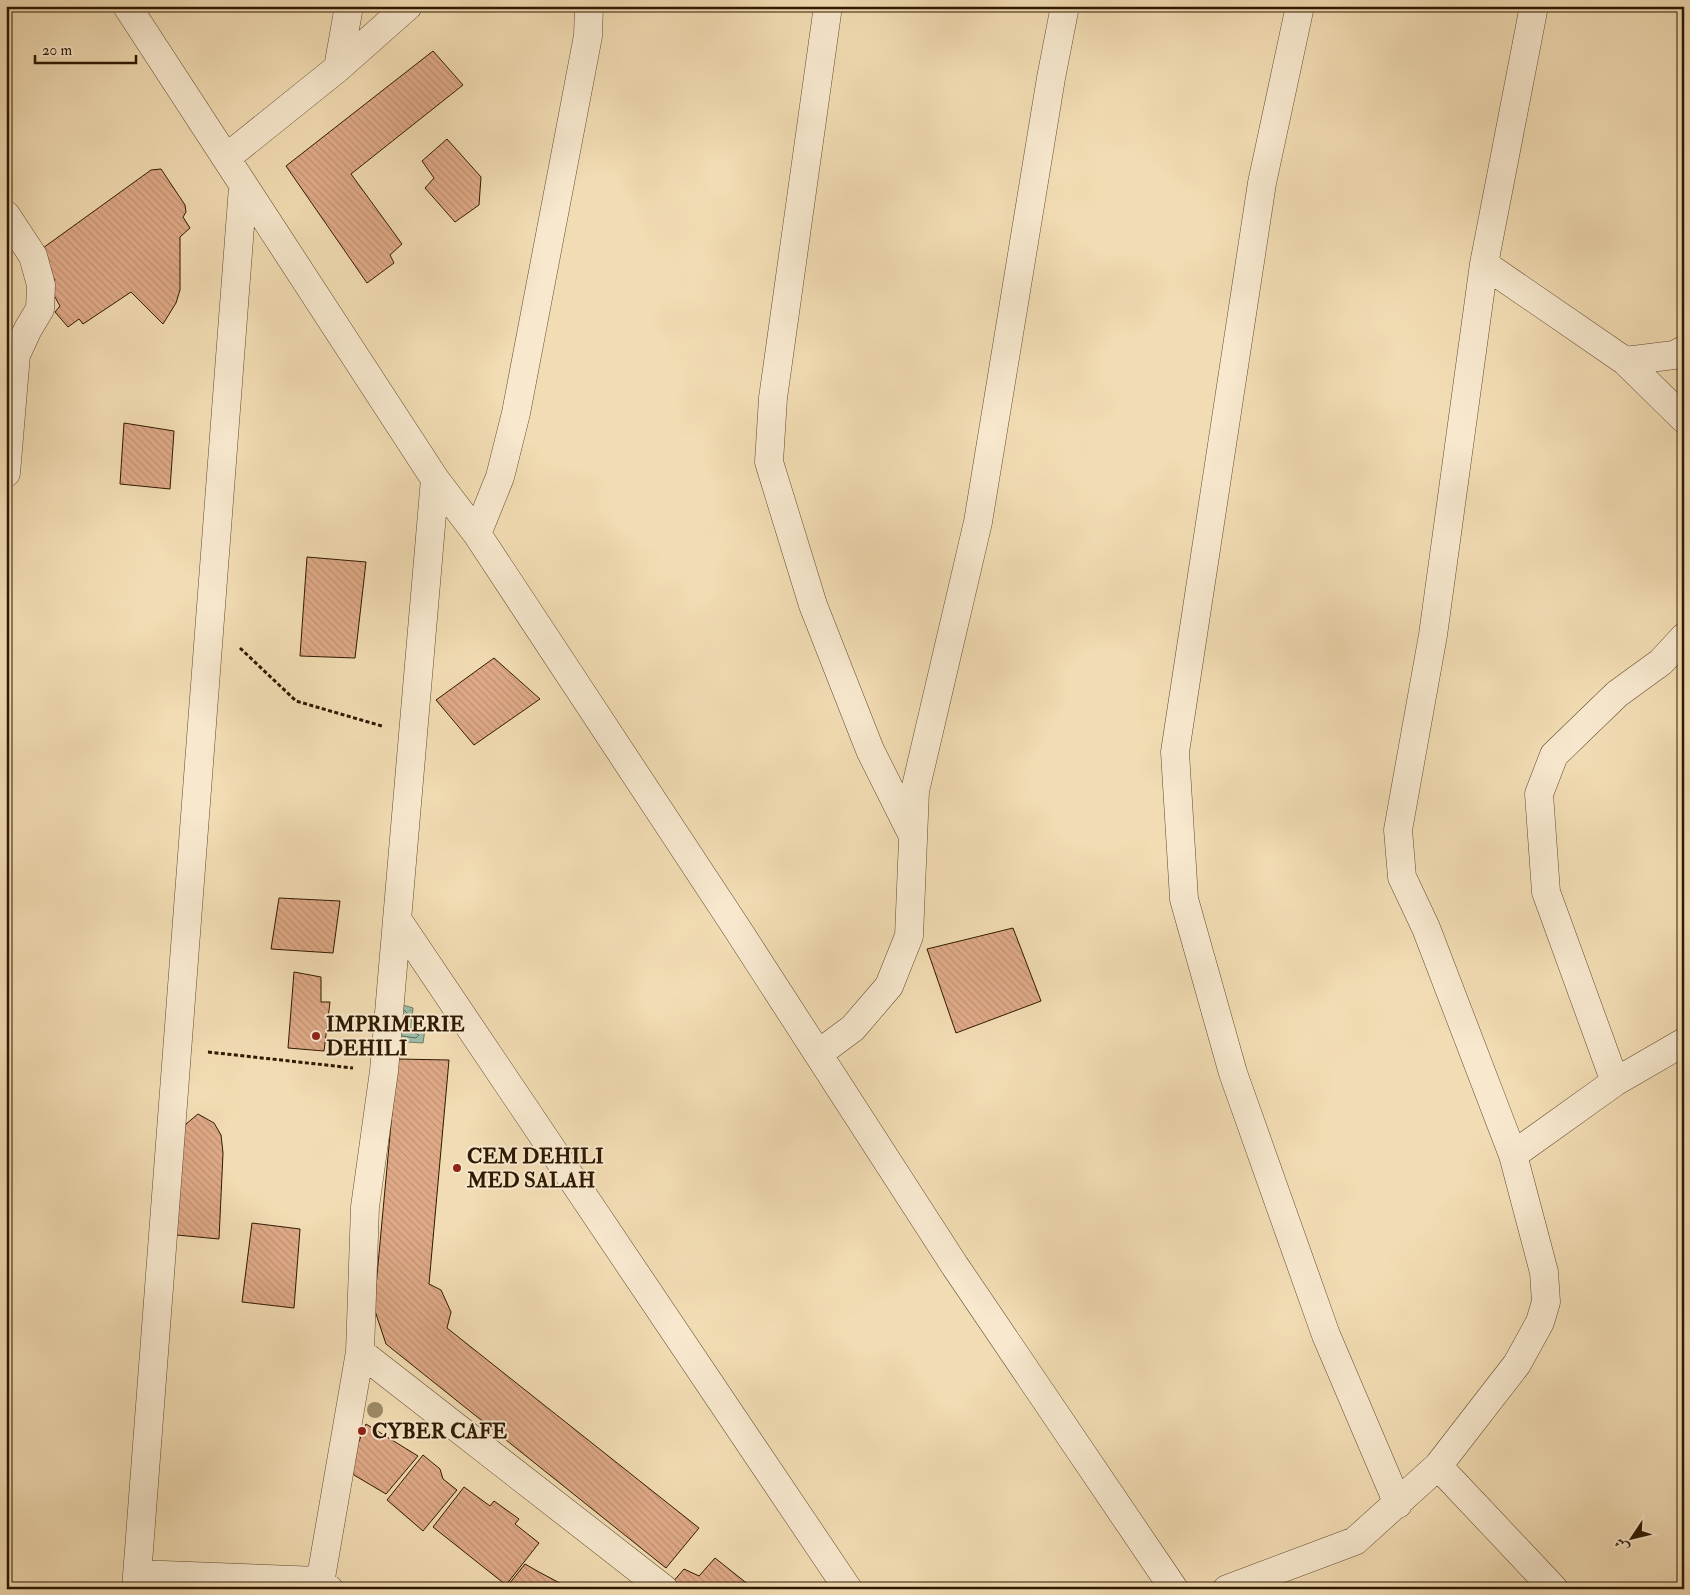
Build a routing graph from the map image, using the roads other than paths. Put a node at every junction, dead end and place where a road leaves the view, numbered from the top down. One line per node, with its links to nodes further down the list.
1 (128, 6): 10 (street)
2 (349, 6): 9 (street)
3 (408, 6): 9 (street)
4 (589, 6): 19 (street)
5 (828, 6): 21 (street)
6 (1065, 6): 21 (street)
7 (1300, 6): 29 (street)
8 (1534, 6): 13 (street)
9 (338, 68): 10 (street)
10 (226, 158): 11 (street)
11 (243, 187): 18 (street); 30 (street)
12 (6, 215): 17 (street)
13 (1484, 264): 15 (street); 26 (street)
14 (1684, 350): 15 (street)
15 (1625, 361): 16 (street)
16 (1684, 419)
17 (6, 474)
18 (435, 479): 19 (street); 22 (street)
19 (477, 534): 24 (street)
20 (1684, 637): 25 (street)
21 (913, 837): 24 (street)
22 (397, 919): 27 (street); 33 (street)
23 (1684, 1042): 25 (street)
24 (818, 1054): 34 (street)
25 (1614, 1082): 26 (street)
26 (1513, 1155): 28 (street)
27 (360, 1352): 31 (street); 32 (street)
28 (1438, 1466): 29 (street); 36 (street)
29 (1398, 1504): 35 (street)
30 (137, 1581): 31 (street)
31 (322, 1586)
32 (664, 1589)
33 (848, 1589)
34 (1174, 1589)
35 (1227, 1589)
36 (1554, 1589)

